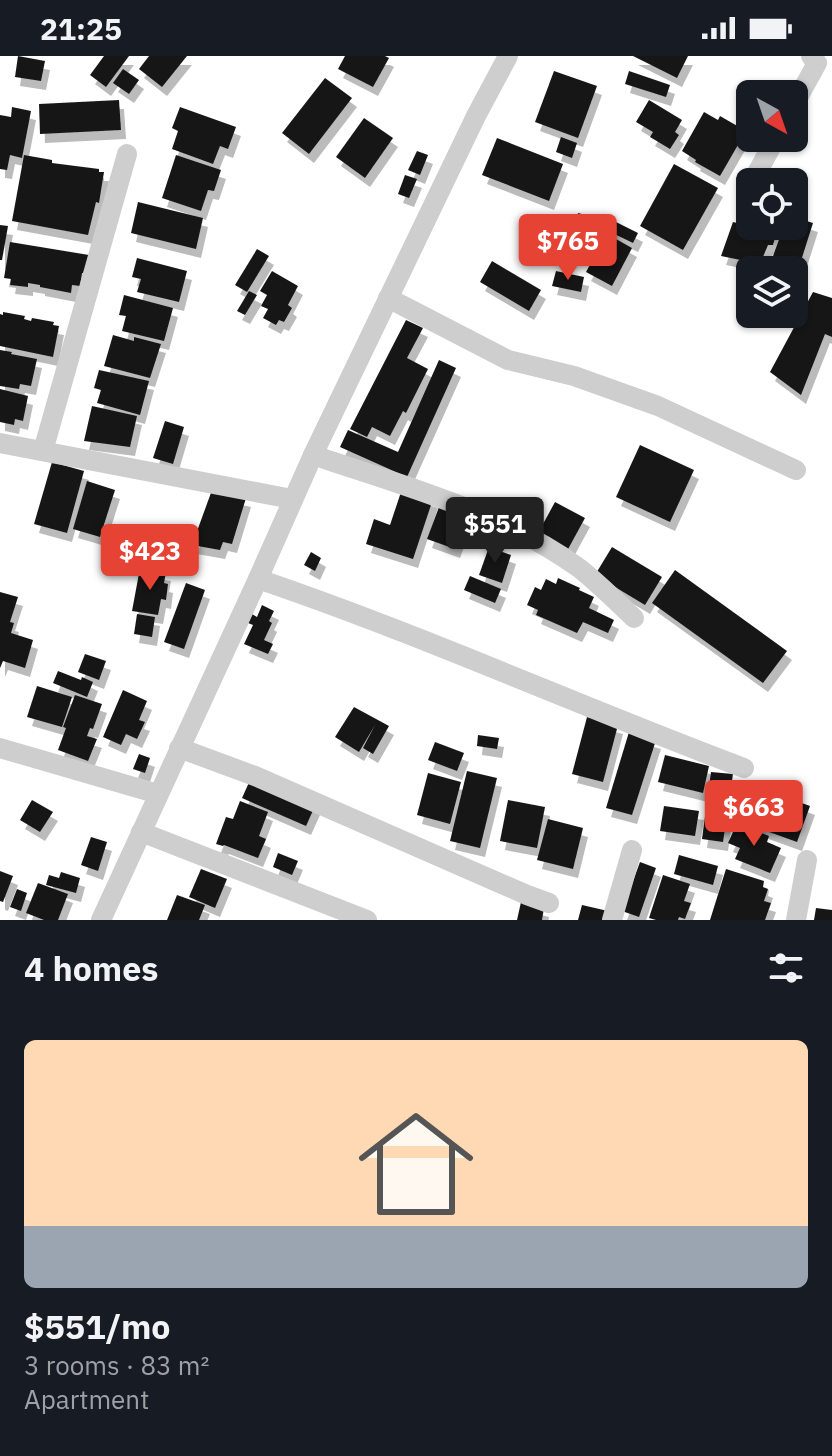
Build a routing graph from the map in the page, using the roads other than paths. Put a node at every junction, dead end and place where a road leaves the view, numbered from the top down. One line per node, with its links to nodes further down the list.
1 (508, 56): 5 (street)
2 (811, 56): 3 (street)
3 (808, 80)
4 (127, 154): 7 (street)
5 (388, 298): 8 (street); 9 (street)
6 (0, 443): 7 (street)
7 (43, 451): 10 (street)
8 (313, 455): 10 (street); 12 (street)
9 (796, 470)
10 (292, 499): 11 (street)
11 (258, 579): 14 (street); 15 (street)
12 (634, 618)
13 (0, 748): 16 (street)
14 (179, 748): 16 (street); 20 (street)
15 (744, 768)
16 (158, 794): 17 (street)
17 (141, 832): 21 (street); 22 (street)
18 (632, 850): 23 (street)
19 (807, 860): 24 (street)
20 (549, 903)
21 (101, 920)
22 (367, 920)
23 (612, 920)
24 (796, 920)

